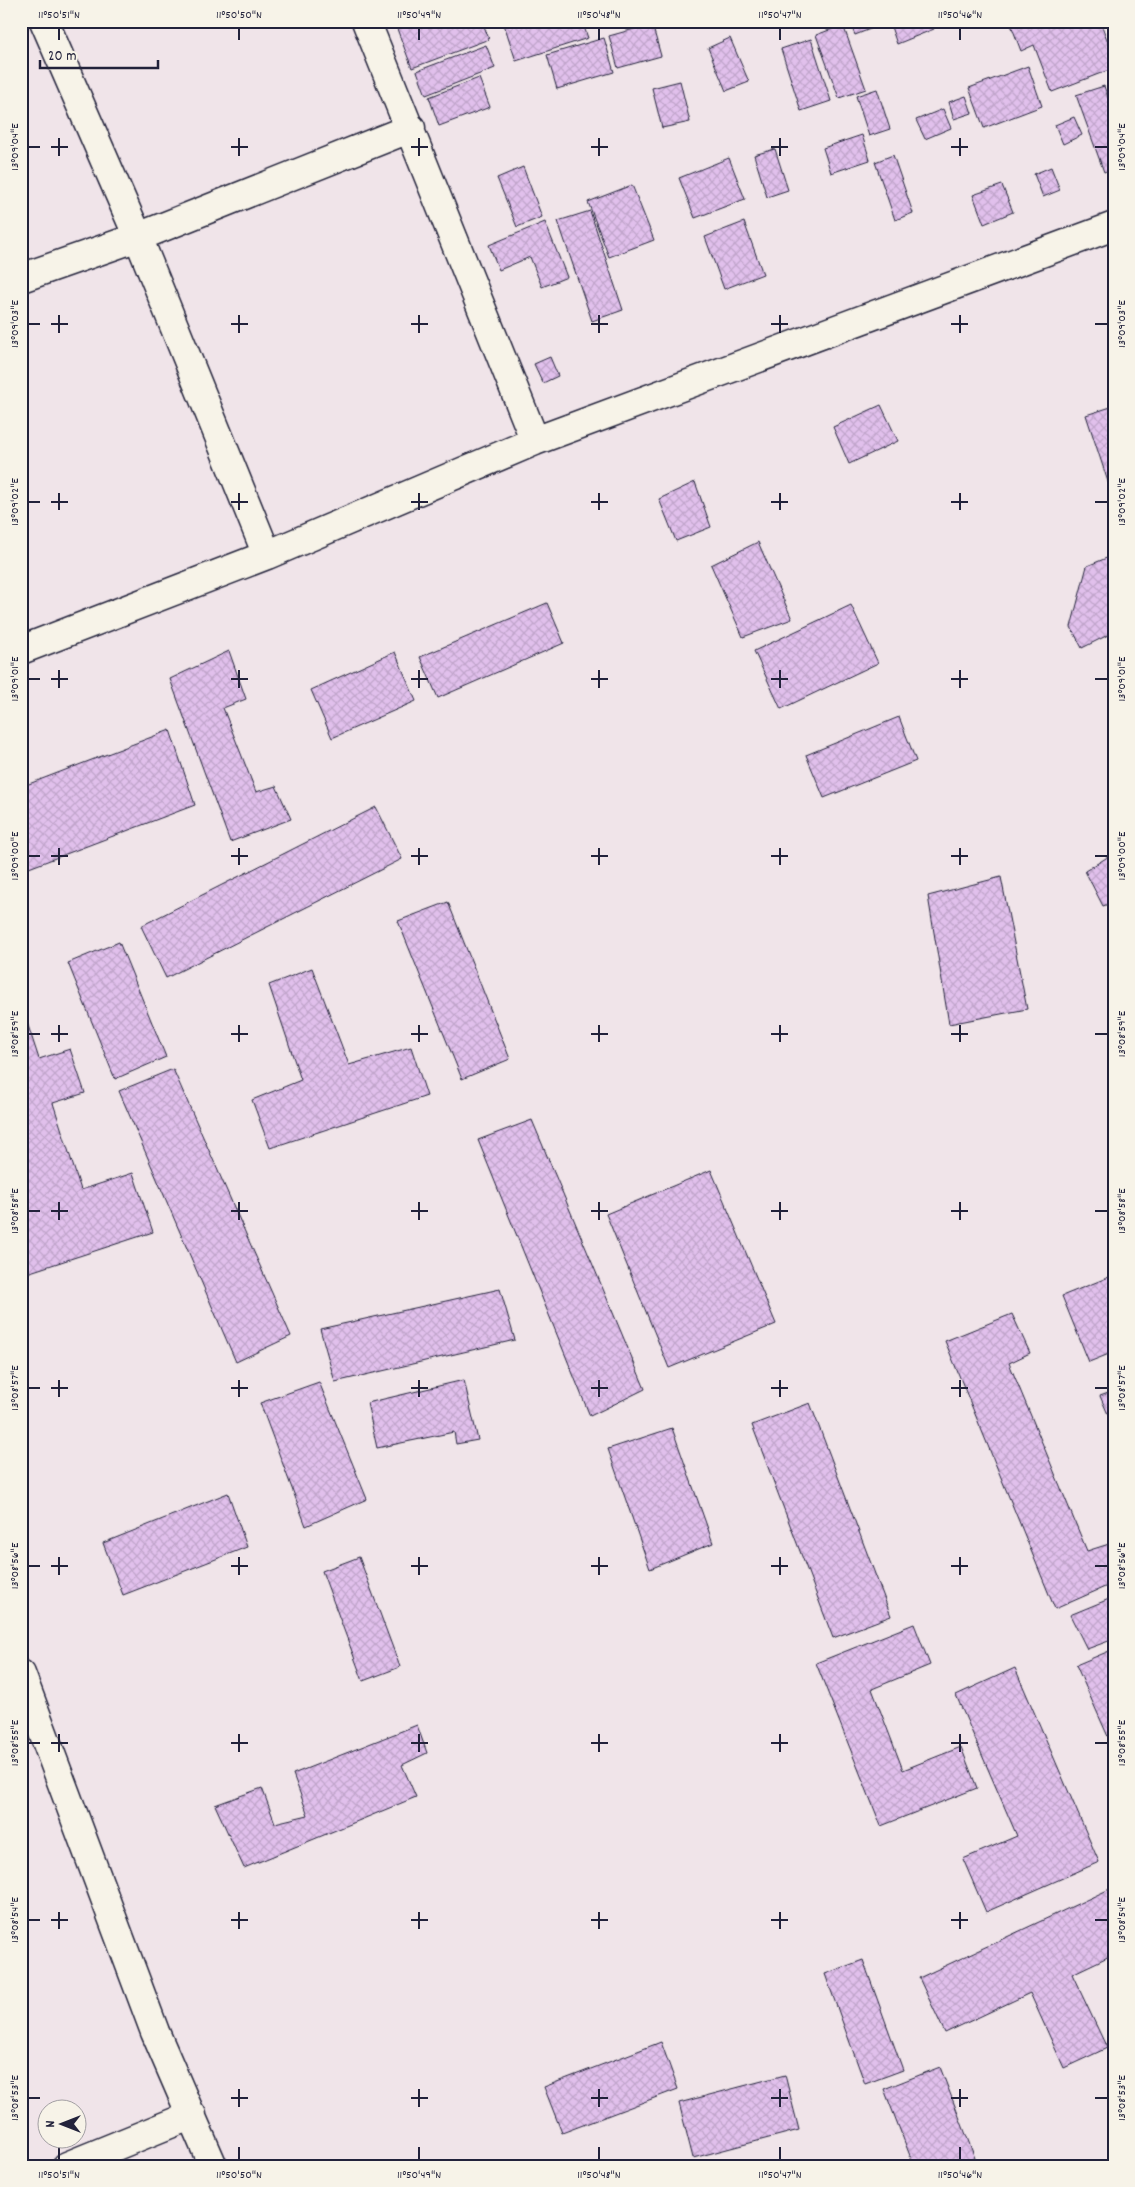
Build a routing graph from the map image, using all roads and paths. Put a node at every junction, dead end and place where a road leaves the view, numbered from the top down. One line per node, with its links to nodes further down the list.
1 (44, 21): 5 (street)
2 (366, 21): 3 (street)
3 (411, 128): 5 (street); 7 (street)
4 (1114, 226): 7 (street)
5 (138, 237): 6 (street); 8 (street)
6 (21, 278)
7 (535, 441): 8 (street)
8 (267, 555): 9 (street)
9 (21, 650)
10 (21, 1674): 11 (street)
11 (192, 2115): 12 (street); 13 (street)
12 (67, 2166)
13 (213, 2166)

